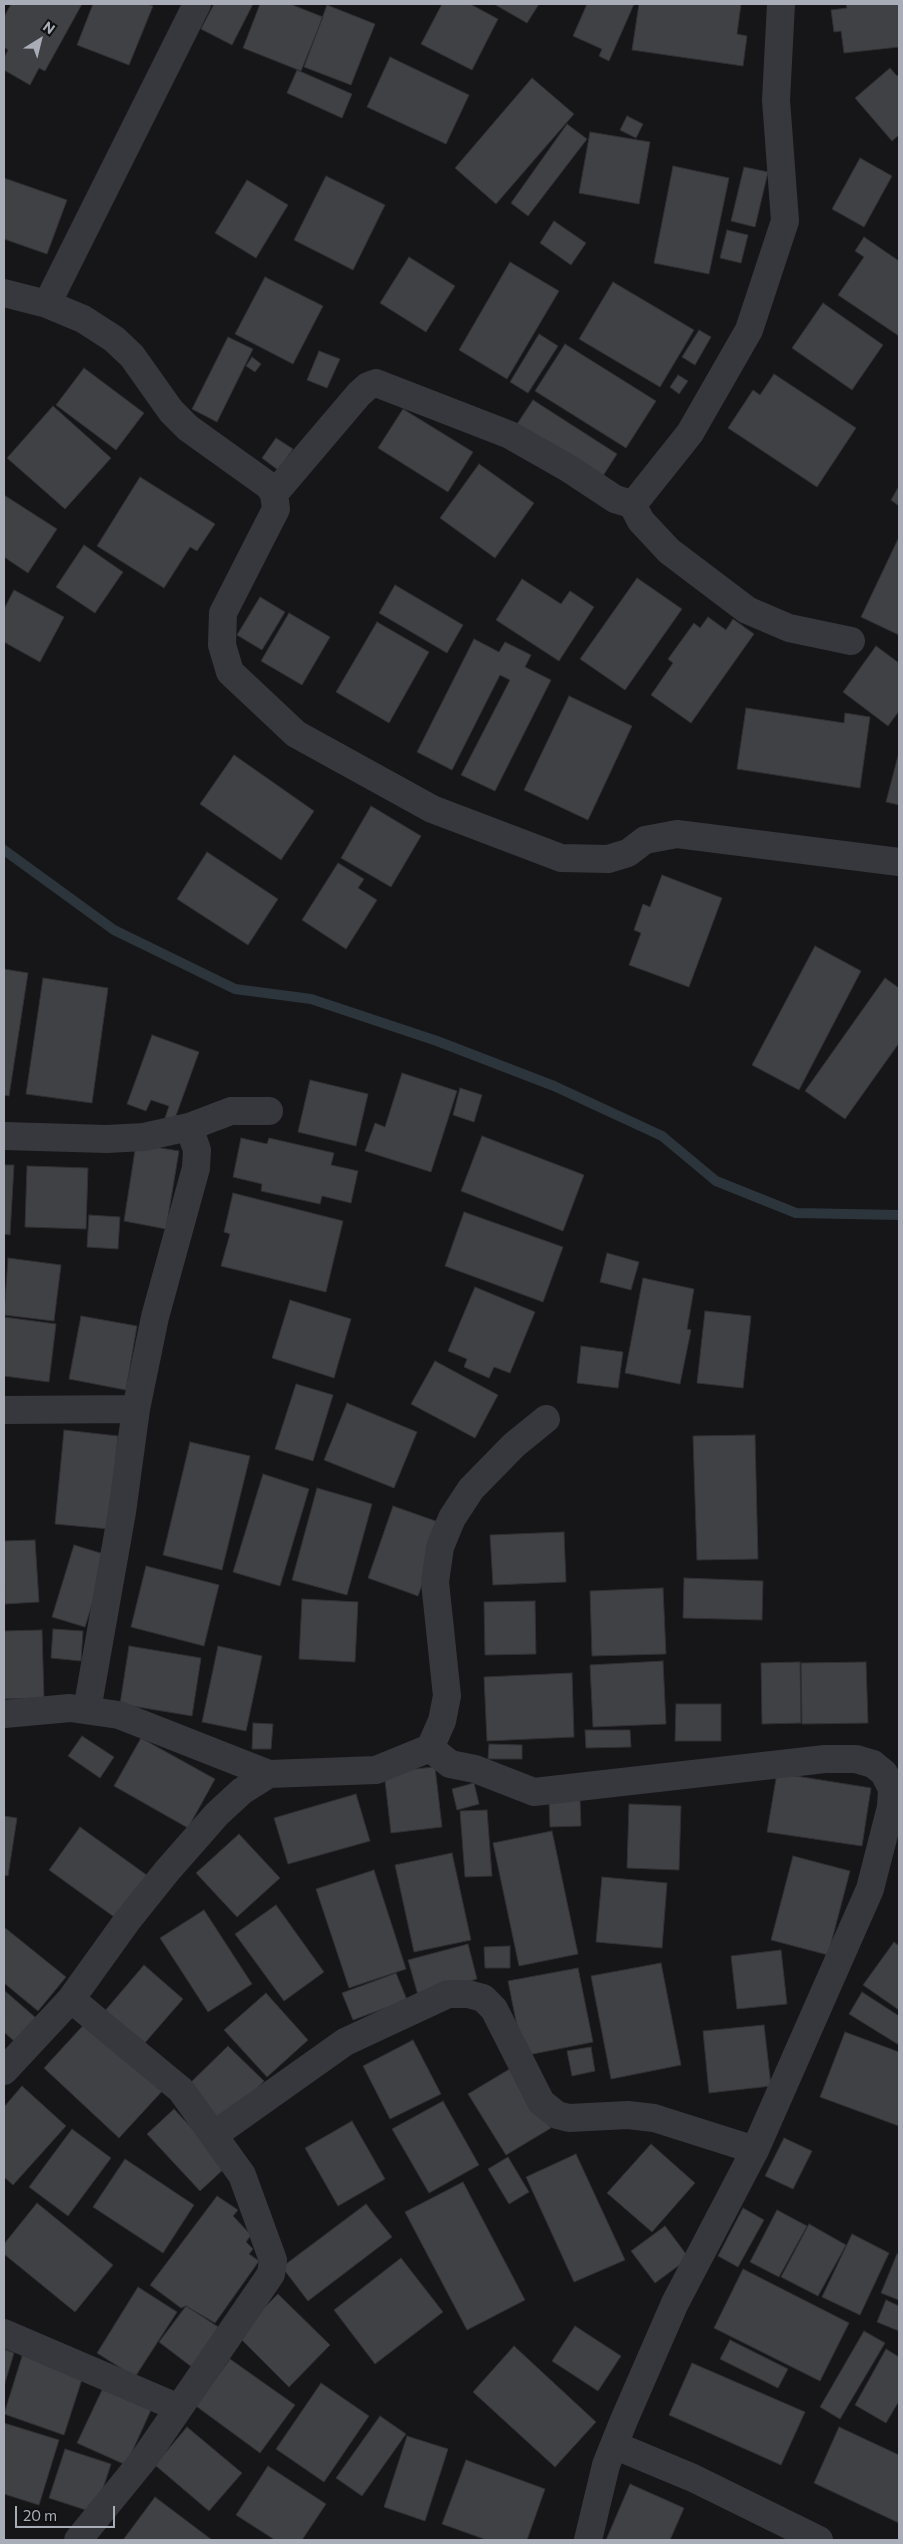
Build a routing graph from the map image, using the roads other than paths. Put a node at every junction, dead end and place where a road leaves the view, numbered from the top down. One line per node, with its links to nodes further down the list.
1 (196, 4): 4 (street)
2 (781, 4): 6 (street)
3 (4, 293): 4 (street)
4 (47, 304): 5 (street)
5 (274, 494): 6 (street); 8 (street)
6 (632, 504): 7 (street)
7 (851, 640)
8 (899, 862)
9 (269, 1110): 10 (street)
10 (189, 1127): 11 (street); 12 (street)
11 (4, 1136)
12 (136, 1409): 13 (street); 15 (street)
13 (4, 1410)
14 (546, 1419): 17 (street)
15 (88, 1710): 16 (street); 18 (street)
16 (4, 1714)
17 (430, 1748): 18 (street); 22 (street)
18 (269, 1774): 19 (street)
19 (71, 1999): 20 (street); 21 (street)
20 (4, 2070)
21 (214, 2135): 22 (street); 24 (street)
22 (755, 2150): 25 (street)
23 (4, 2333): 24 (street)
24 (179, 2408): 26 (street)
25 (614, 2445): 27 (street); 28 (street)
26 (78, 2540)
27 (588, 2540)
28 (819, 2540)

